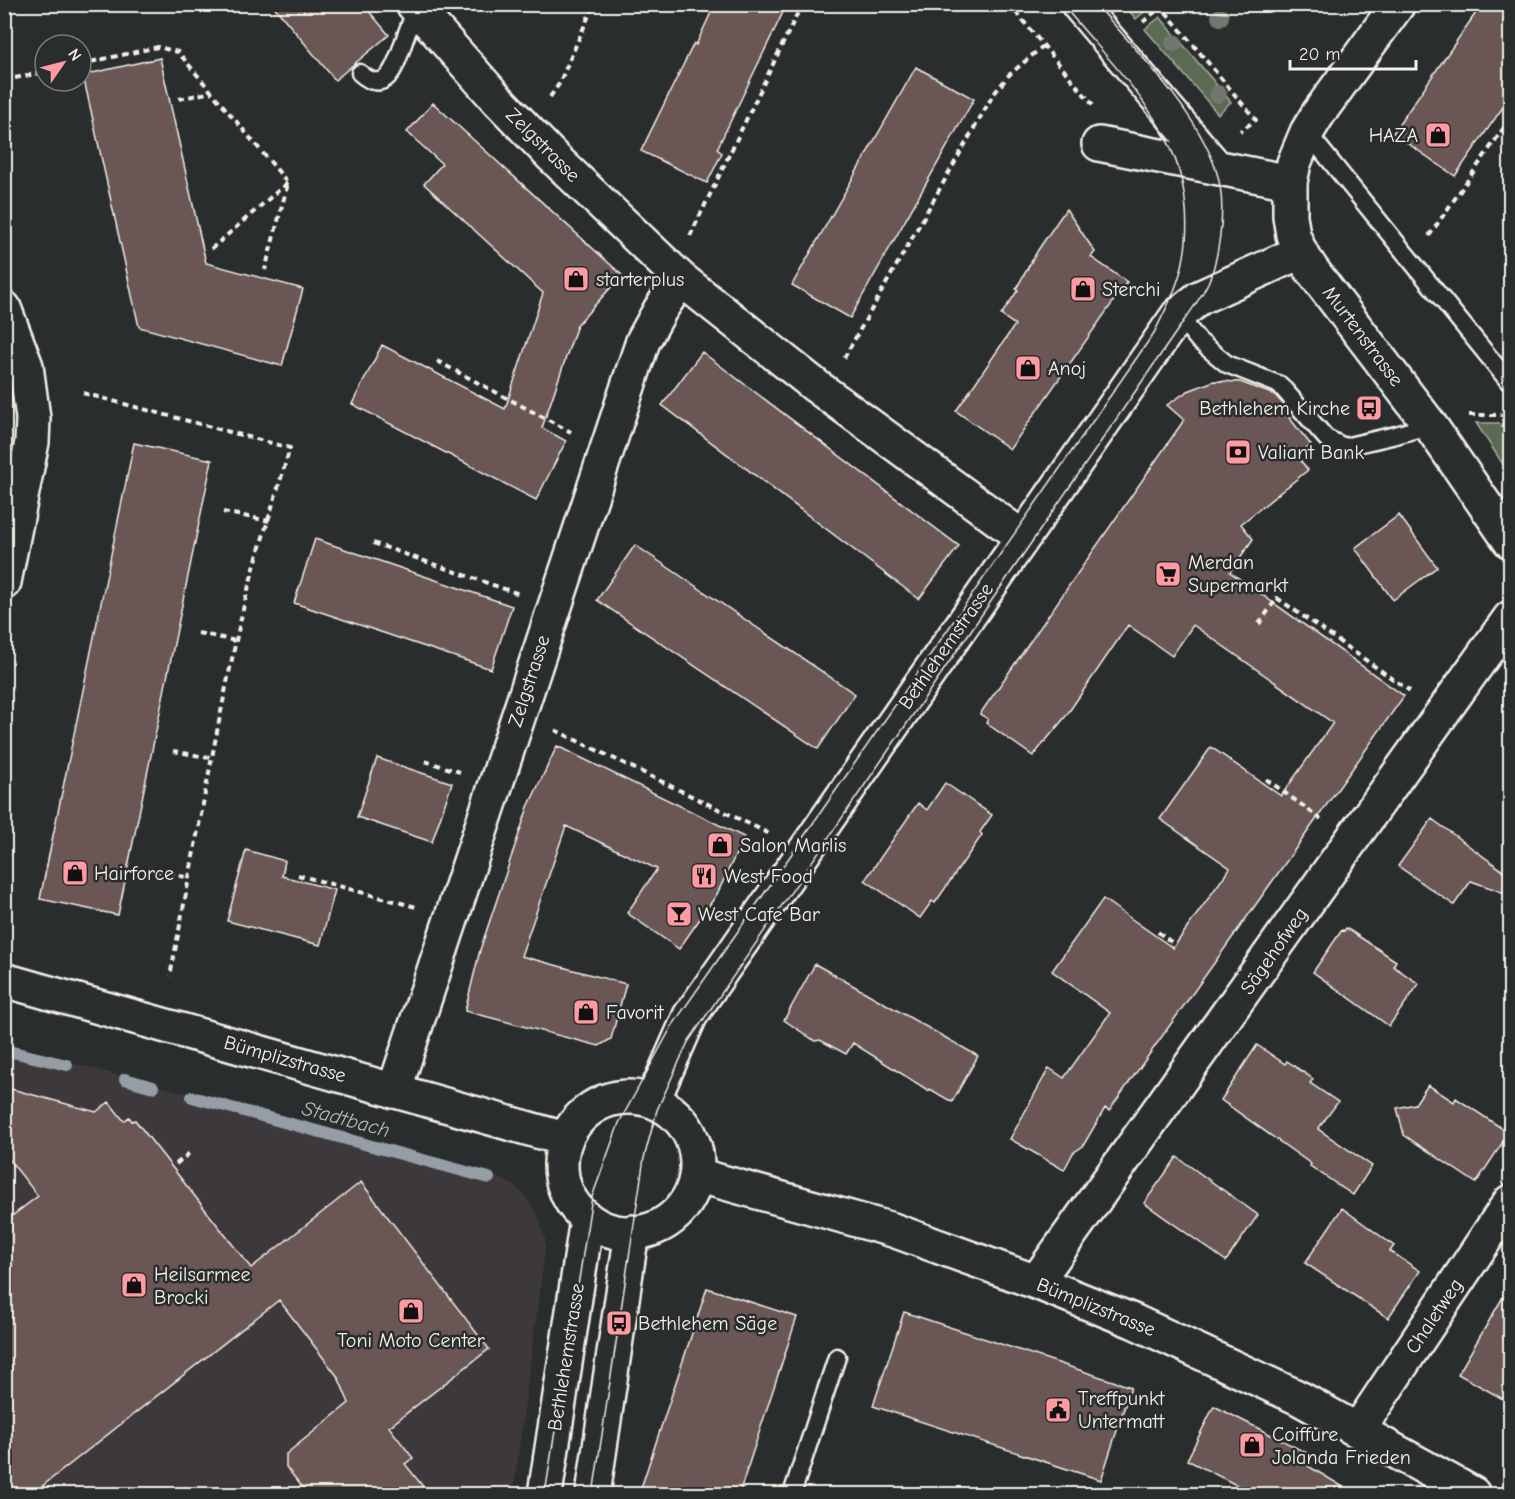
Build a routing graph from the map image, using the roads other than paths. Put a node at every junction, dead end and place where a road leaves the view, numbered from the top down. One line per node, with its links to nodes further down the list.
1 (1078, 4): 7 (street)
2 (1398, 4): 5 (street, Murtenstrasse)
3 (415, 6): 4 (lane); 10 (street, Zelgstrasse)
4 (360, 73)
5 (1307, 132): 8 (street, Murtenstrasse); 13 (lane)
6 (1114, 147): 7 (street)
7 (1216, 167): 8 (street)
8 (1290, 182): 9 (street, Murtenstrasse)
9 (1300, 252): 12 (street, Bethlehemstrasse); 14 (street, Murtenstrasse)
10 (681, 279): 15 (street, Zelgstrasse); 20 (street, Zelgstrasse)
11 (4, 308): 17 (street)
12 (1178, 315): 14 (lane); 15 (street, Bethlehemstrasse)
13 (1510, 383)
14 (1430, 425): 16 (street, Murtenstrasse)
15 (1022, 537): 21 (street, Bethlehemstrasse)
16 (1510, 541)
17 (4, 582)
18 (1510, 618): 27 (street, Sägehofweg)
19 (4, 980): 20 (street, Bümplizstrasse)
20 (394, 1091): 22 (street, Bümplizstrasse)
21 (653, 1100): 22 (street); 23 (street)
22 (565, 1138): 25 (street)
23 (697, 1174): 26 (street); 27 (street, Bümplizstrasse)
24 (1510, 1202): 29 (street, Chaletweg)
25 (587, 1219): 26 (street); 30 (street, Bethlehemstrasse)
26 (632, 1232): 31 (street)
27 (1036, 1282): 29 (street, Bümplizstrasse)
28 (837, 1357): 32 (lane)
29 (1358, 1430): 33 (street, Bümplizstrasse)
30 (545, 1494)
31 (593, 1494)
32 (792, 1494)
33 (1473, 1494)

